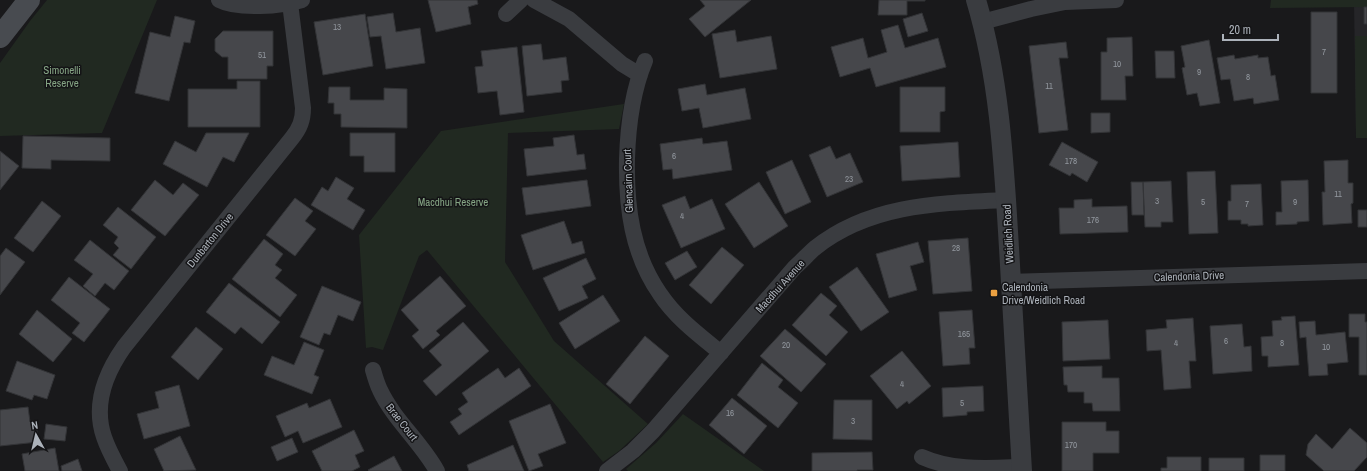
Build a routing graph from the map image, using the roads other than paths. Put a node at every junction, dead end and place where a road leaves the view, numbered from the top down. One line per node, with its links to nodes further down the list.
1 (29, 0): 10 (main road)
2 (219, 0): 7 (street)
3 (521, 0): 8 (street)
4 (534, 0): 14 (street, Glencairn Court)
5 (976, 0): 9 (street, Weidlich Road)
6 (1116, 0): 9 (street)
7 (296, 2): 18 (street, Dunbarton Drive)
8 (506, 14)
9 (982, 22): 11 (street, Weidlich Road)
10 (0, 37)
11 (1006, 200): 13 (street, Weidlich Road); 14 (street, Macdhui Avenue)
12 (1367, 270): 13 (street, Calendonia Drive)
13 (1011, 282): 17 (street, Weidlich Road)
14 (721, 353): 20 (street, Macdhui Avenue)
15 (373, 370): 19 (street, Brae Court)
16 (922, 457): 17 (street)
17 (1022, 469)
18 (120, 471)
19 (438, 471)
20 (607, 471)

